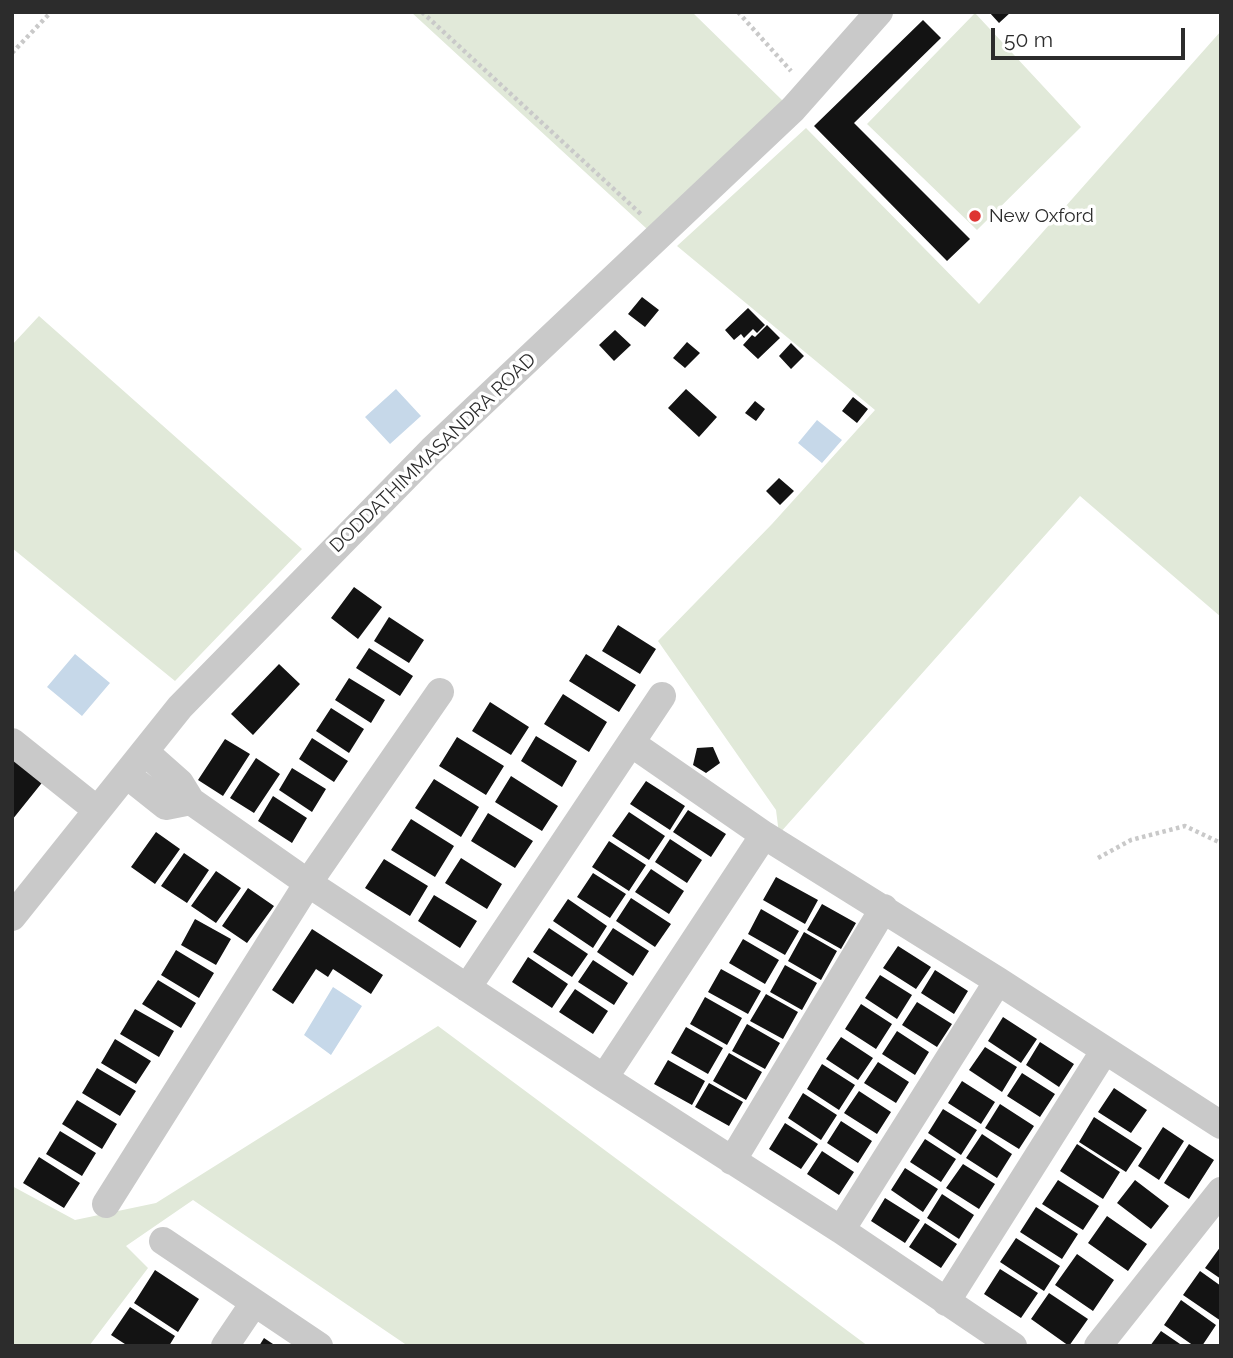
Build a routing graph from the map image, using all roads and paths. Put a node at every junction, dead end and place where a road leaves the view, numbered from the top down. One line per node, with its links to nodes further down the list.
1 (51, 12): 5 (path)
2 (422, 12): 7 (path)
3 (738, 12): 6 (path)
4 (879, 12): 6 (street, DODDATHIMMASANDRA ROAD)
5 (12, 53)
6 (808, 90): 7 (street, DODDATHIMMASANDRA ROAD)
7 (662, 234): 12 (street, DODDATHIMMASANDRA ROAD)
8 (440, 692): 19 (street)
9 (662, 696): 11 (street)
10 (12, 742): 15 (street)
11 (631, 743): 16 (street); 23 (street)
12 (145, 752): 13 (street, DODDATHIMMASANDRA ROAD); 14 (street)
13 (127, 775): 14 (street); 15 (street, DODDATHIMMASANDRA ROAD)
14 (191, 801): 19 (street)
15 (97, 810): 21 (street, DODDATHIMMASANDRA ROAD)
16 (764, 835): 20 (street); 25 (street)
17 (1221, 843): 18 (path)
18 (1098, 858)
19 (309, 883): 23 (street); 29 (street)
20 (884, 908): 22 (street); 27 (street)
21 (12, 917)
22 (998, 981): 24 (street); 30 (street)
23 (467, 988): 25 (street)
24 (1105, 1050): 26 (street); 32 (street)
25 (604, 1078): 27 (street)
26 (1221, 1125)
27 (732, 1161): 30 (street)
28 (1221, 1191): 37 (street)
29 (106, 1204)
30 (841, 1230): 32 (street)
31 (163, 1241): 33 (street)
32 (946, 1302): 36 (street)
33 (254, 1303): 34 (street); 35 (street)
34 (225, 1346)
35 (319, 1346)
36 (1013, 1346)
37 (1098, 1346)

